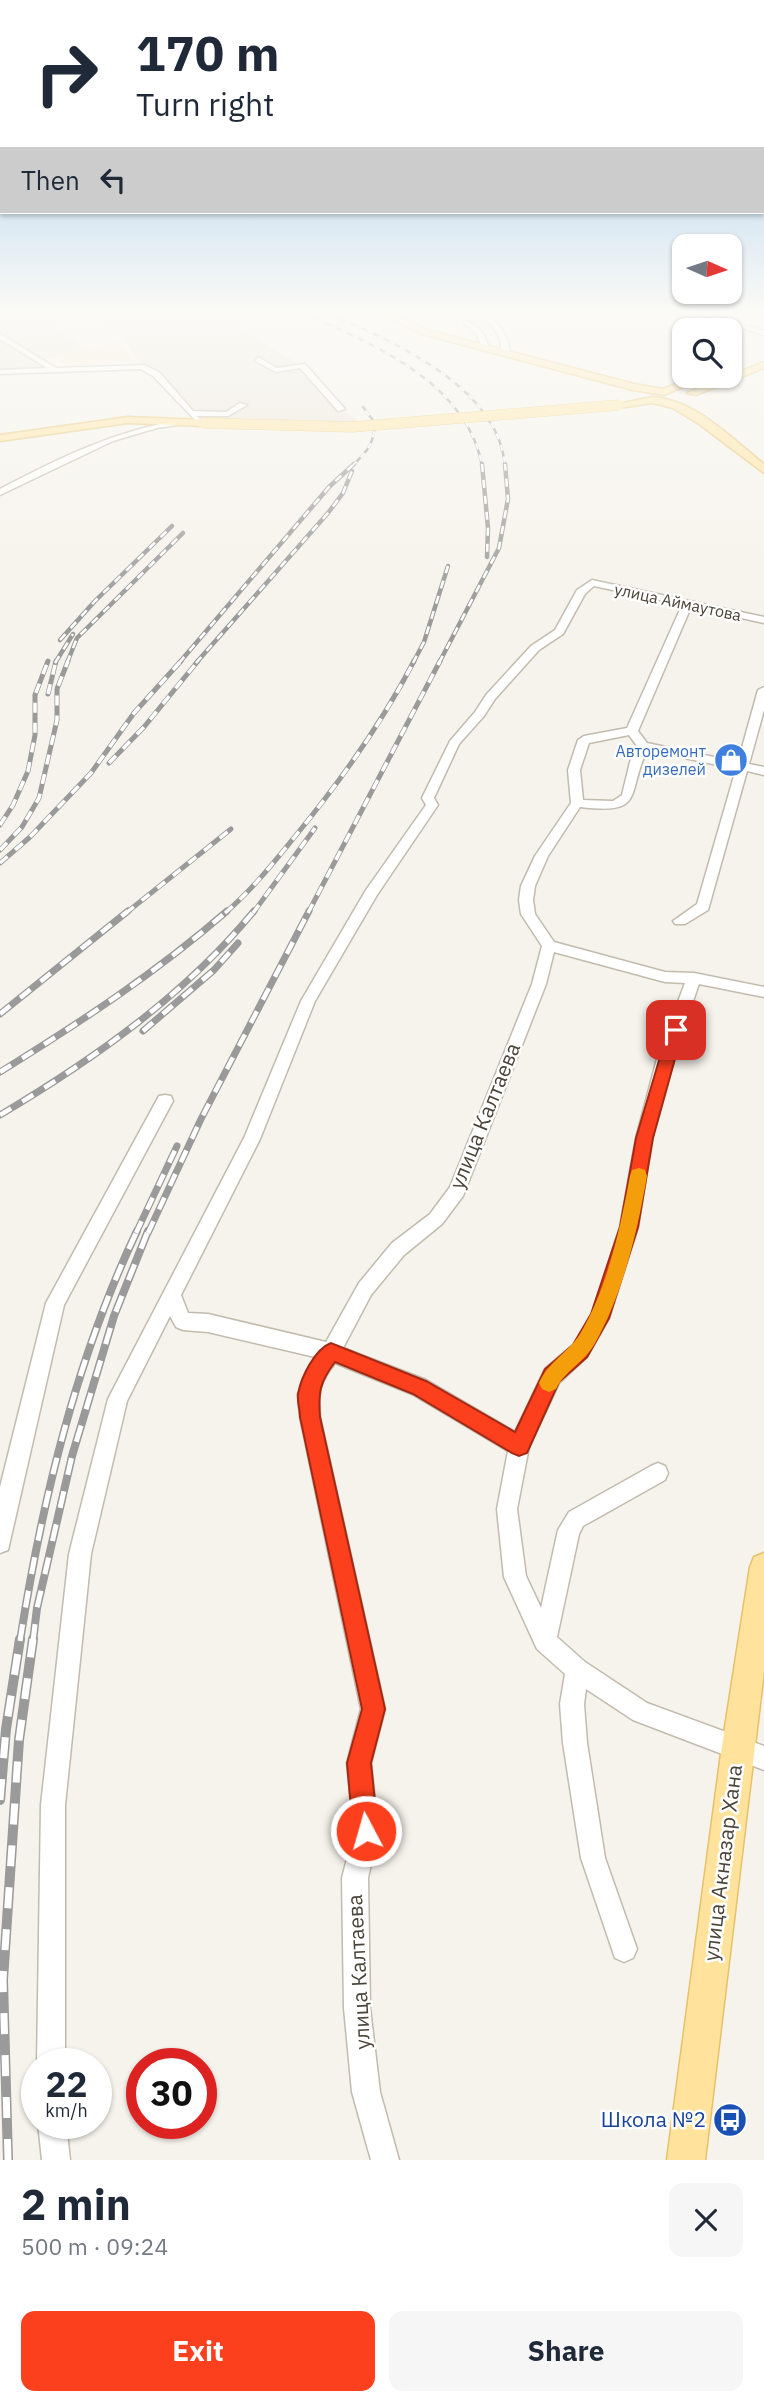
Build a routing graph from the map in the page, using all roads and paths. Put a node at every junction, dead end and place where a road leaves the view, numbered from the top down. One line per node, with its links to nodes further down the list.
1 (190, 412): 8 (street)
2 (232, 412): 8 (street)
3 (530, 412): 8 (main road, bridge)
4 (670, 412): 7 (main road)
5 (684, 412): 7 (main road)
6 (687, 412): 7 (main road)
7 (690, 415): 10 (main road)
8 (197, 419): 9 (main road); 11 (street)
9 (3, 439)
10 (764, 470)
11 (0, 492)
12 (687, 605): 13 (street, улица Аймаутова); 15 (street); 24 (street, улица Аймаутова)
13 (764, 620)
14 (764, 690): 16 (street)
15 (638, 739): 16 (street); 18 (street); 18 (street)
16 (742, 767): 17 (street); 19 (street)
17 (764, 771)
18 (577, 803): 20 (street)
19 (680, 921)
20 (549, 946): 21 (street); 25 (street, улица Калтаева)
21 (694, 978): 22 (street); 26 (street)
22 (764, 992)
23 (165, 1101): 28 (street)
24 (172, 1295): 25 (street); 34 (street)
25 (331, 1352): 26 (street); 37 (street, улица Калтаева)
26 (519, 1446): 30 (street)
27 (658, 1473): 30 (street)
28 (0, 1542)
29 (764, 1567): 32 (main road, улица Акназар Хана)
30 (545, 1641): 31 (street)
31 (577, 1670): 32 (street); 33 (street)
32 (744, 1749): 38 (main road, улица Акназар Хана)
33 (624, 1949)
34 (51, 2048)
35 (54, 2139): 36 (street)
36 (56, 2160)
37 (385, 2160)
38 (686, 2160)

